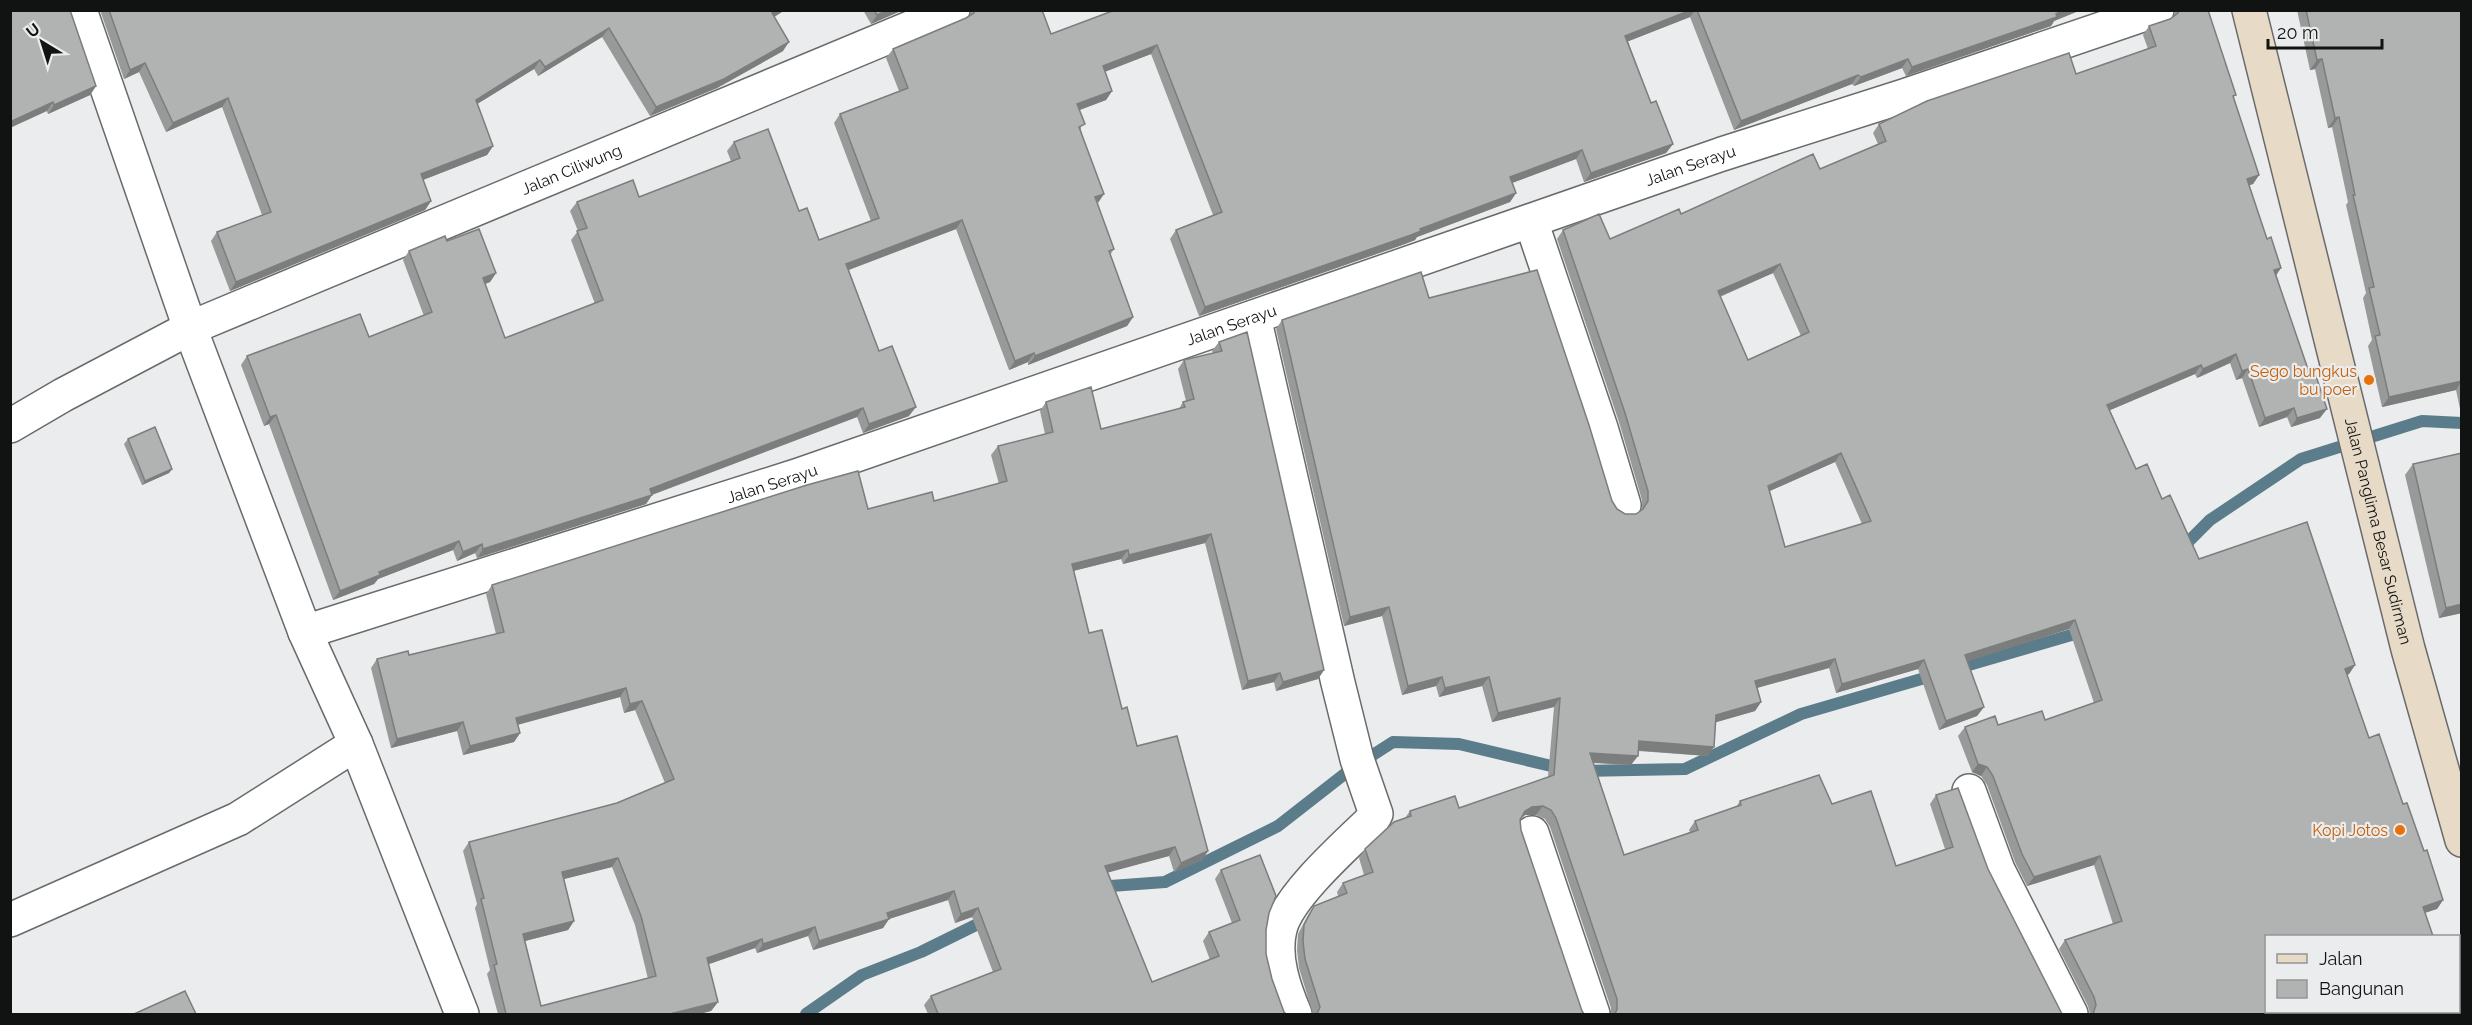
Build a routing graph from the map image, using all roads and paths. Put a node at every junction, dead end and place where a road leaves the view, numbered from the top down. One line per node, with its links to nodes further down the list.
1 (80, 10): 7 (street)
2 (953, 10): 7 (street, Jalan Ciliwung)
3 (2157, 10): 5 (street, Jalan Serayu)
4 (2249, 10): 14 (main road, Jalan Panglima Besar Sudirman)
5 (1531, 221): 6 (street, Jalan Serayu); 9 (street)
6 (1254, 317): 10 (street, Jalan Serayu); 17 (street)
7 (190, 328): 8 (street, Jalan Ciliwung); 10 (street)
8 (10, 426)
9 (1624, 505)
10 (305, 632): 11 (street)
11 (356, 744): 15 (street); 16 (street)
12 (1969, 791): 19 (street)
13 (1532, 833): 18 (street)
14 (2462, 840)
15 (10, 920)
16 (462, 1014)
17 (1295, 1014)
18 (1593, 1014)
19 (2071, 1014)

